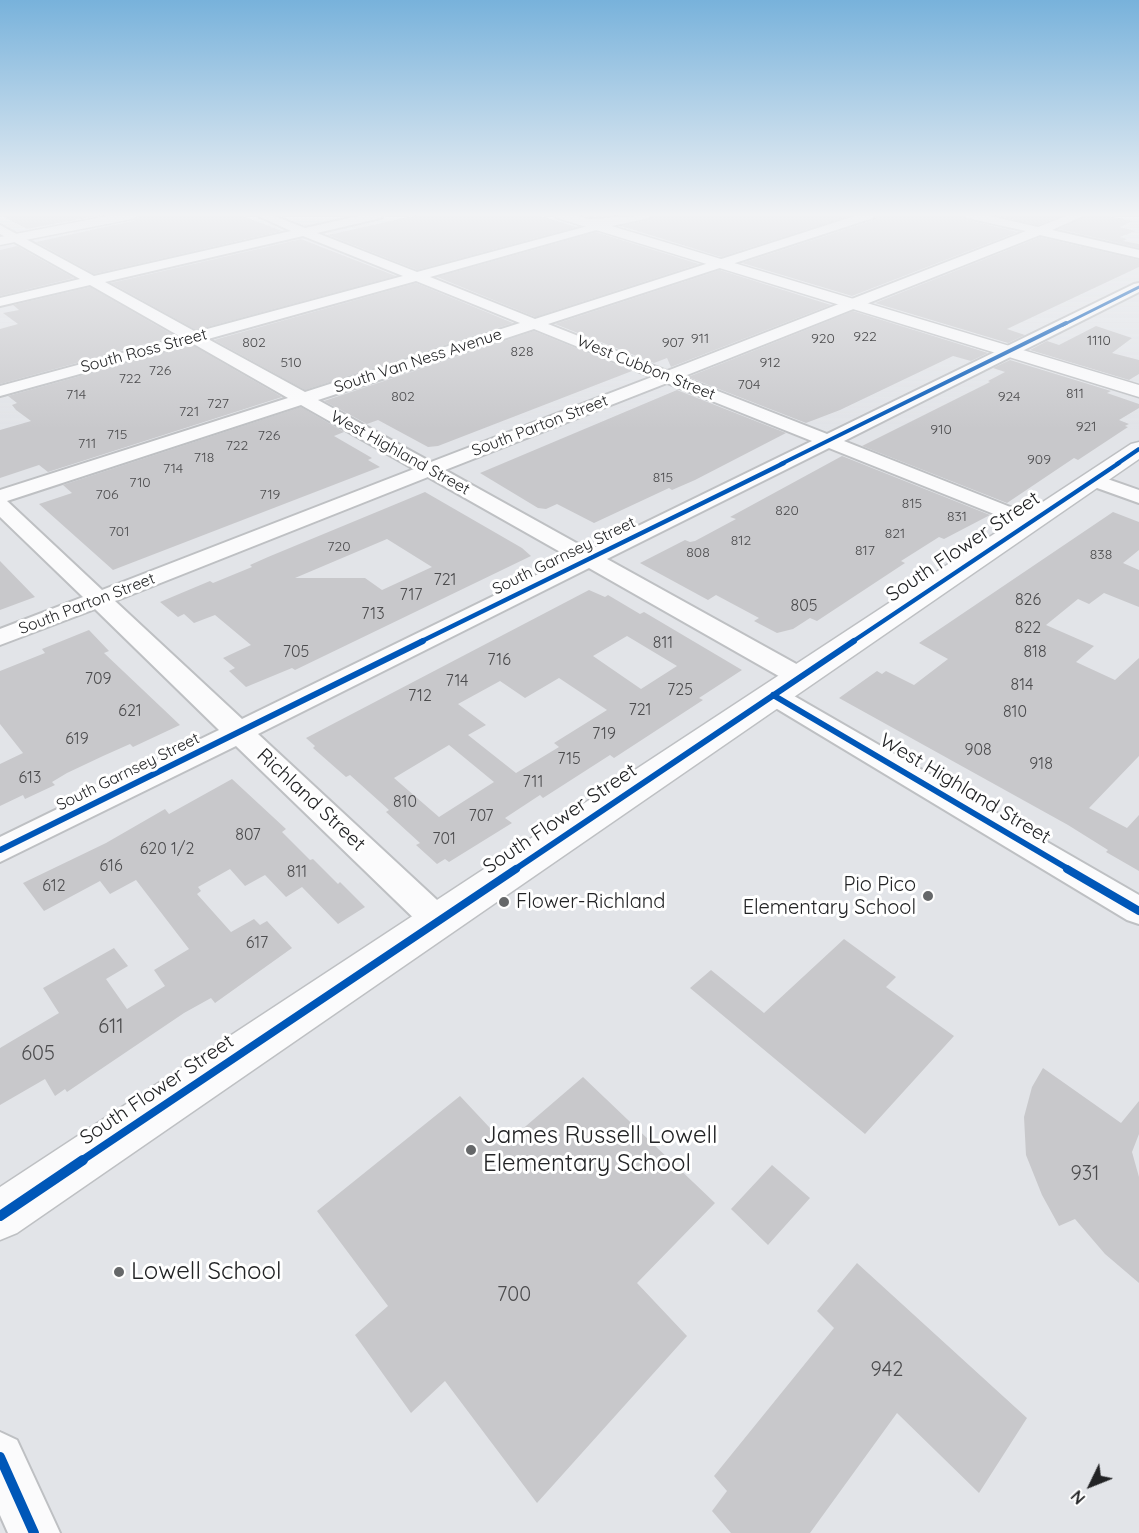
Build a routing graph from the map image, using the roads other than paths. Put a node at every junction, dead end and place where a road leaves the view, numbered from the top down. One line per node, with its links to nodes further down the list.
1 (65, 287): 9 (street)
2 (104, 287): 12 (street, West Highland Street)
3 (382, 287): 12 (street, South Ross Street)
4 (441, 287): 11 (street, West Cubbon Street)
5 (647, 287): 11 (street, South Van Ness Avenue)
6 (798, 287): 10 (street)
7 (895, 287): 10 (street, South Parton Street)
8 (1139, 287): 13 (street, South Garnsey Street)
9 (0, 302)
10 (853, 303): 13 (street); 14 (street, South Parton Street)
11 (534, 323): 14 (street, West Cubbon Street); 17 (street, South Van Ness Avenue)
12 (194, 338): 15 (street, South Ross Street); 17 (street, West Highland Street)
13 (1009, 351): 16 (street); 18 (street, South Garnsey Street)
14 (667, 376): 18 (street, West Cubbon Street); 20 (street, South Parton Street)
15 (0, 391)
16 (1139, 391)
17 (303, 399): 20 (street, West Highland Street); 22 (street, South Van Ness Avenue)
18 (828, 441): 25 (street, West Cubbon Street); 26 (street, South Garnsey Street)
19 (1139, 449): 21 (street, South Flower Street)
20 (429, 470): 26 (street, West Highland Street); 27 (street, South Parton Street)
21 (1093, 480): 23 (street); 25 (street, South Flower Street)
22 (0, 497)
23 (1139, 497)
24 (0, 506): 27 (street, Richland Street)
25 (1031, 522): 29 (street, South Flower Street)
26 (589, 559): 29 (street, West Highland Street); 30 (street, South Garnsey Street)
27 (98, 599): 28 (street, South Parton Street); 30 (street, Richland Street)
28 (0, 638)
29 (787, 686): 32 (street, West Highland Street); 33 (street, South Flower Street)
30 (238, 732): 31 (street, South Garnsey Street); 33 (street, Richland Street)
31 (0, 850)
32 (1139, 911)
33 (438, 921): 34 (street, South Flower Street)
34 (0, 1216)
35 (0, 1457): 36 (street)
36 (34, 1533)

